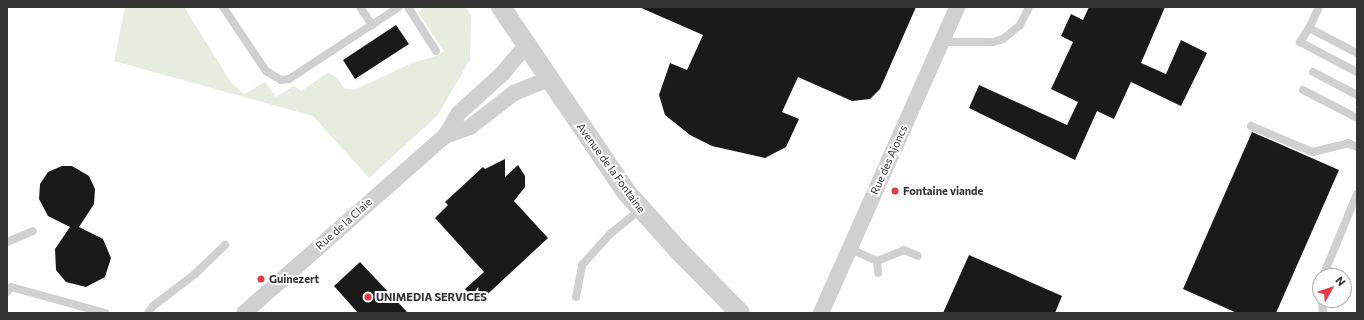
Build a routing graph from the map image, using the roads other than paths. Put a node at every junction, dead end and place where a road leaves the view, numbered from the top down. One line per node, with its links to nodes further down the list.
1 (223, 7): 9 (lane)
2 (360, 7): 9 (lane)
3 (398, 7): 9 (lane)
4 (408, 7): 13 (lane)
5 (501, 7): 12 (street, Avenue de la Fontaine)
6 (957, 7): 11 (street, Rue des Ajoncs)
7 (1029, 7): 11 (lane)
8 (1319, 7): 10 (lane)
9 (372, 25)
10 (1309, 28): 14 (lane); 16 (lane)
11 (942, 42): 29 (street, Rue des Ajoncs)
12 (527, 44): 17 (street, Avenue de la Fontaine); 22 (street, Rue de la Claie)
13 (436, 50)
14 (1357, 53)
15 (1313, 72): 19 (lane)
16 (1357, 72)
17 (548, 79): 22 (street, Rue de la Claie); 25 (street, Avenue de la Fontaine)
18 (1303, 90): 20 (lane)
19 (1357, 95)
20 (1357, 118)
21 (1251, 126): 23 (lane)
22 (445, 136): 38 (street, Rue de la Claie)
23 (1357, 147)
24 (1357, 194): 32 (lane)
25 (641, 209): 35 (lane); 39 (street, Avenue de la Fontaine)
26 (33, 232): 27 (lane)
27 (7, 242)
28 (225, 245): 37 (lane)
29 (850, 248): 31 (lane); 40 (street, Rue des Ajoncs)
30 (918, 256): 31 (lane)
31 (877, 261): 33 (lane)
32 (1327, 268)
33 (878, 273)
34 (8, 288): 36 (lane)
35 (576, 297)
36 (105, 313)
37 (148, 313)
38 (244, 313)
39 (740, 313)
40 (821, 313)

